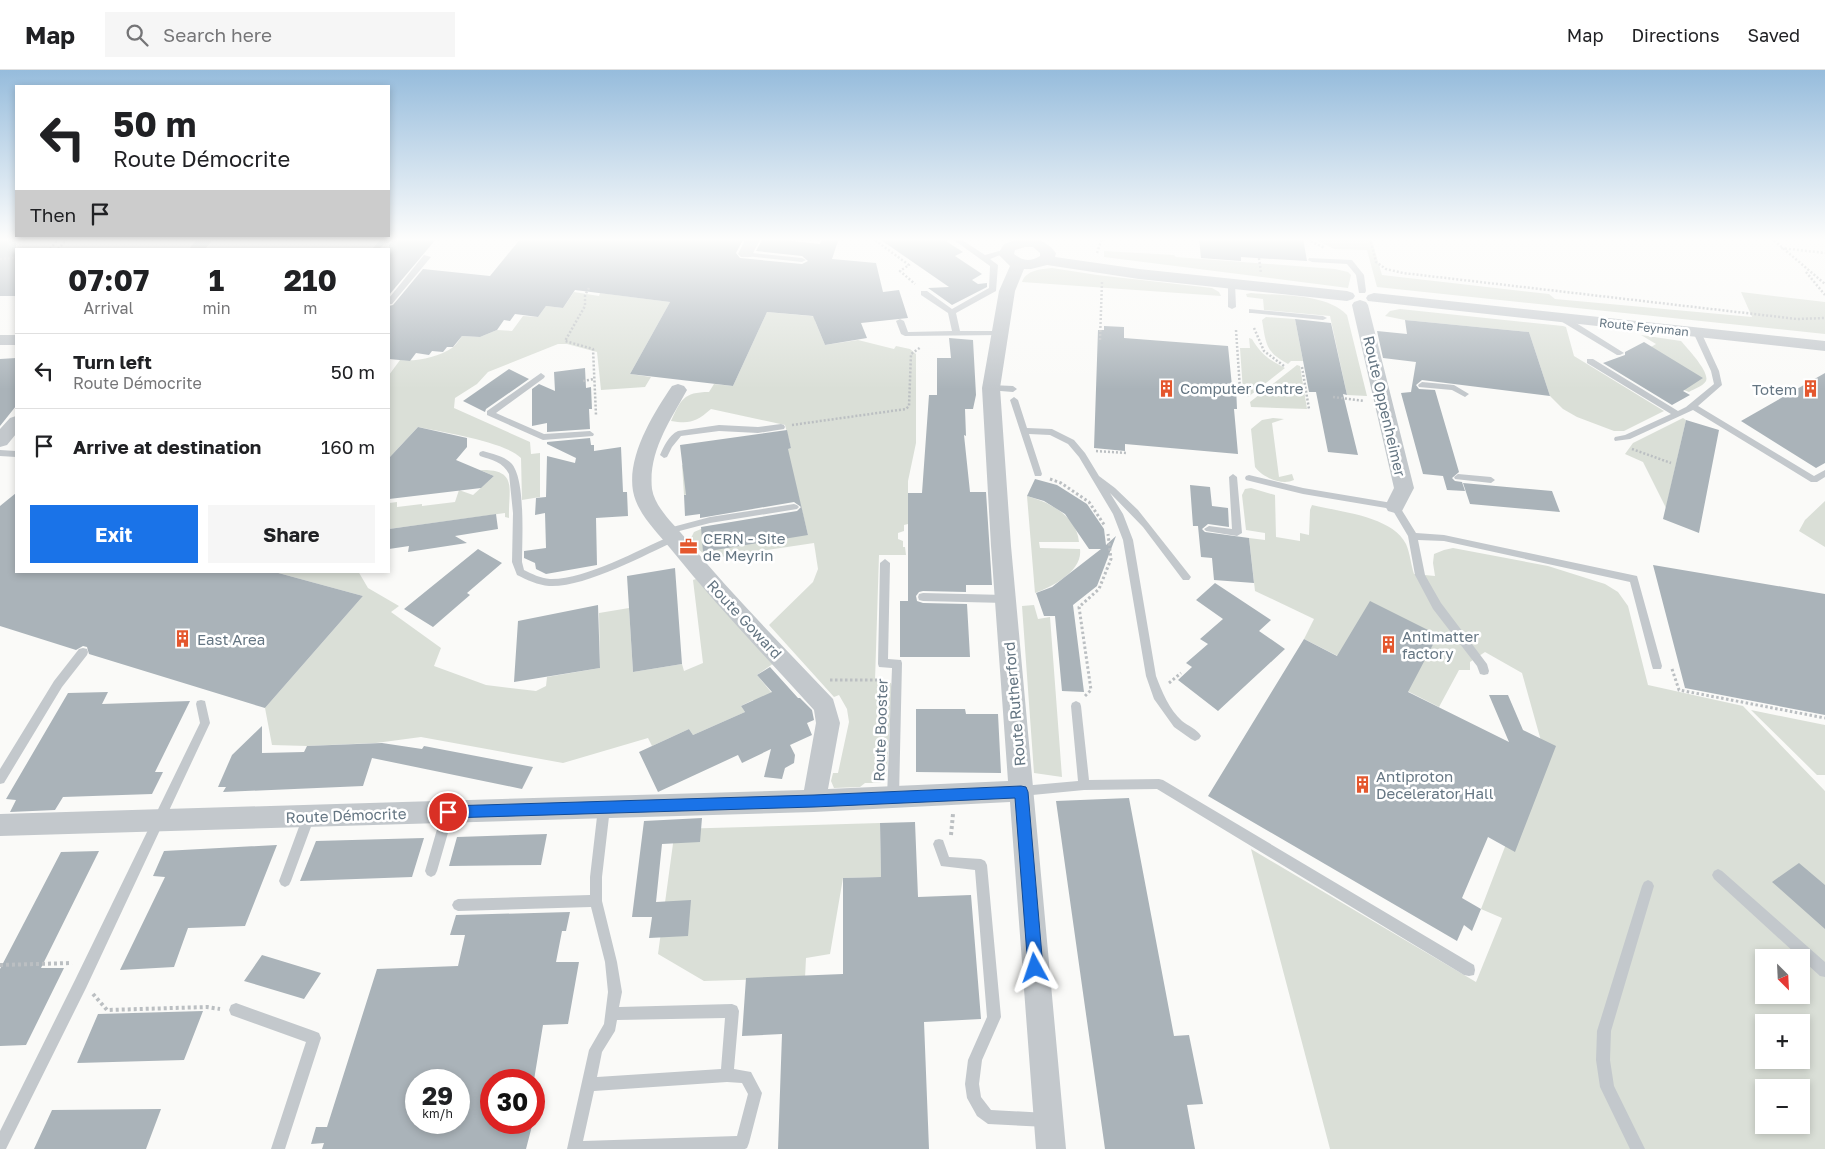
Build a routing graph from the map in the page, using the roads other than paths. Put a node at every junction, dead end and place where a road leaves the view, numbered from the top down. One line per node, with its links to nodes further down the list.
1 (401, 288): 9 (lane)
2 (993, 288): 11 (lane)
3 (1008, 288): 18 (street, Route Rutherford)
4 (1231, 288): 10 (lane)
5 (1281, 288): 8 (street, Route Feynman)
6 (1361, 288): 8 (lane)
7 (924, 293): 11 (lane)
8 (1361, 297): 14 (street, Route Feynman); 50 (street, Route Oppenheimer)
9 (390, 301)
10 (1232, 307)
11 (952, 312): 17 (lane)
12 (1252, 312): 13 (lane)
13 (1323, 318)
14 (1562, 318): 16 (street, Route Feynman); 22 (lane)
15 (900, 321): 17 (lane)
16 (1697, 332): 21 (street, Route Feynman); 31 (lane)
17 (956, 333): 18 (lane)
18 (1000, 333): 26 (street, Route Rutherford)
19 (0, 340): 20 (street)
20 (15, 340)
21 (1825, 346)
22 (1620, 353)
23 (1590, 361): 32 (lane)
24 (541, 376): 36 (lane)
25 (1422, 385): 29 (lane)
26 (991, 388): 27 (lane); 58 (street, Route Rutherford)
27 (1013, 388)
28 (678, 390): 53 (street, Route Goward)
29 (1465, 394)
30 (1014, 400): 35 (lane)
31 (1693, 406): 32 (lane); 43 (lane)
32 (1677, 414): 37 (lane)
33 (10, 425): 38 (street)
34 (781, 427): 42 (lane)
35 (1025, 431): 44 (lane); 45 (lane)
36 (590, 434)
37 (1618, 439)
38 (0, 441)
39 (0, 453): 40 (lane)
40 (15, 454)
41 (483, 454): 53 (lane)
42 (664, 455)
43 (1825, 473)
44 (1038, 474)
45 (1093, 474): 56 (lane); 64 (lane)
46 (1233, 477): 52 (lane)
47 (1458, 477): 49 (lane)
48 (1249, 478): 50 (lane)
49 (1492, 480)
50 (1395, 506): 54 (lane)
51 (794, 507): 53 (lane)
52 (1209, 530)
53 (671, 535): 69 (street, Route Goward)
54 (1413, 536): 60 (lane); 61 (lane)
55 (885, 564): 68 (lane, Route Booster)
56 (1186, 577)
57 (923, 596): 58 (lane)
58 (1005, 599): 67 (street, Route Rutherford)
59 (83, 652): 65 (lane)
60 (1657, 666)
61 (1484, 671)
62 (201, 704): 73 (lane)
63 (1076, 706): 66 (lane)
64 (1195, 736)
65 (0, 779)
66 (1084, 785): 67 (lane); 82 (lane)
67 (1021, 792): 68 (street, Route Démocrite); 88 (street, Route Rutherford)
68 (893, 797): 69 (street, Route Démocrite)
69 (814, 801): 70 (street, Route Démocrite)
70 (604, 808): 71 (street, Route Démocrite); 80 (lane)
71 (448, 812): 72 (street, Route Démocrite); 76 (lane)
72 (309, 816): 73 (street, Route Démocrite); 78 (lane)
73 (159, 821): 74 (street, Route Démocrite); 89 (lane)
74 (0, 825)
75 (939, 844): 88 (lane)
76 (431, 871)
77 (1718, 874): 83 (lane)
78 (285, 882)
79 (1648, 886): 93 (lane)
80 (596, 901): 81 (lane); 85 (lane)
81 (458, 905)
82 (1468, 970)
83 (1825, 971)
84 (236, 1010): 91 (lane)
85 (612, 1014): 86 (lane); 87 (lane)
86 (727, 1075): 87 (lane); 90 (lane)
87 (588, 1084): 90 (lane)
88 (1048, 1120): 92 (street, Route Rutherford)
89 (0, 1146)
90 (574, 1148)
91 (278, 1149)
92 (1051, 1149)
93 (1638, 1149)

